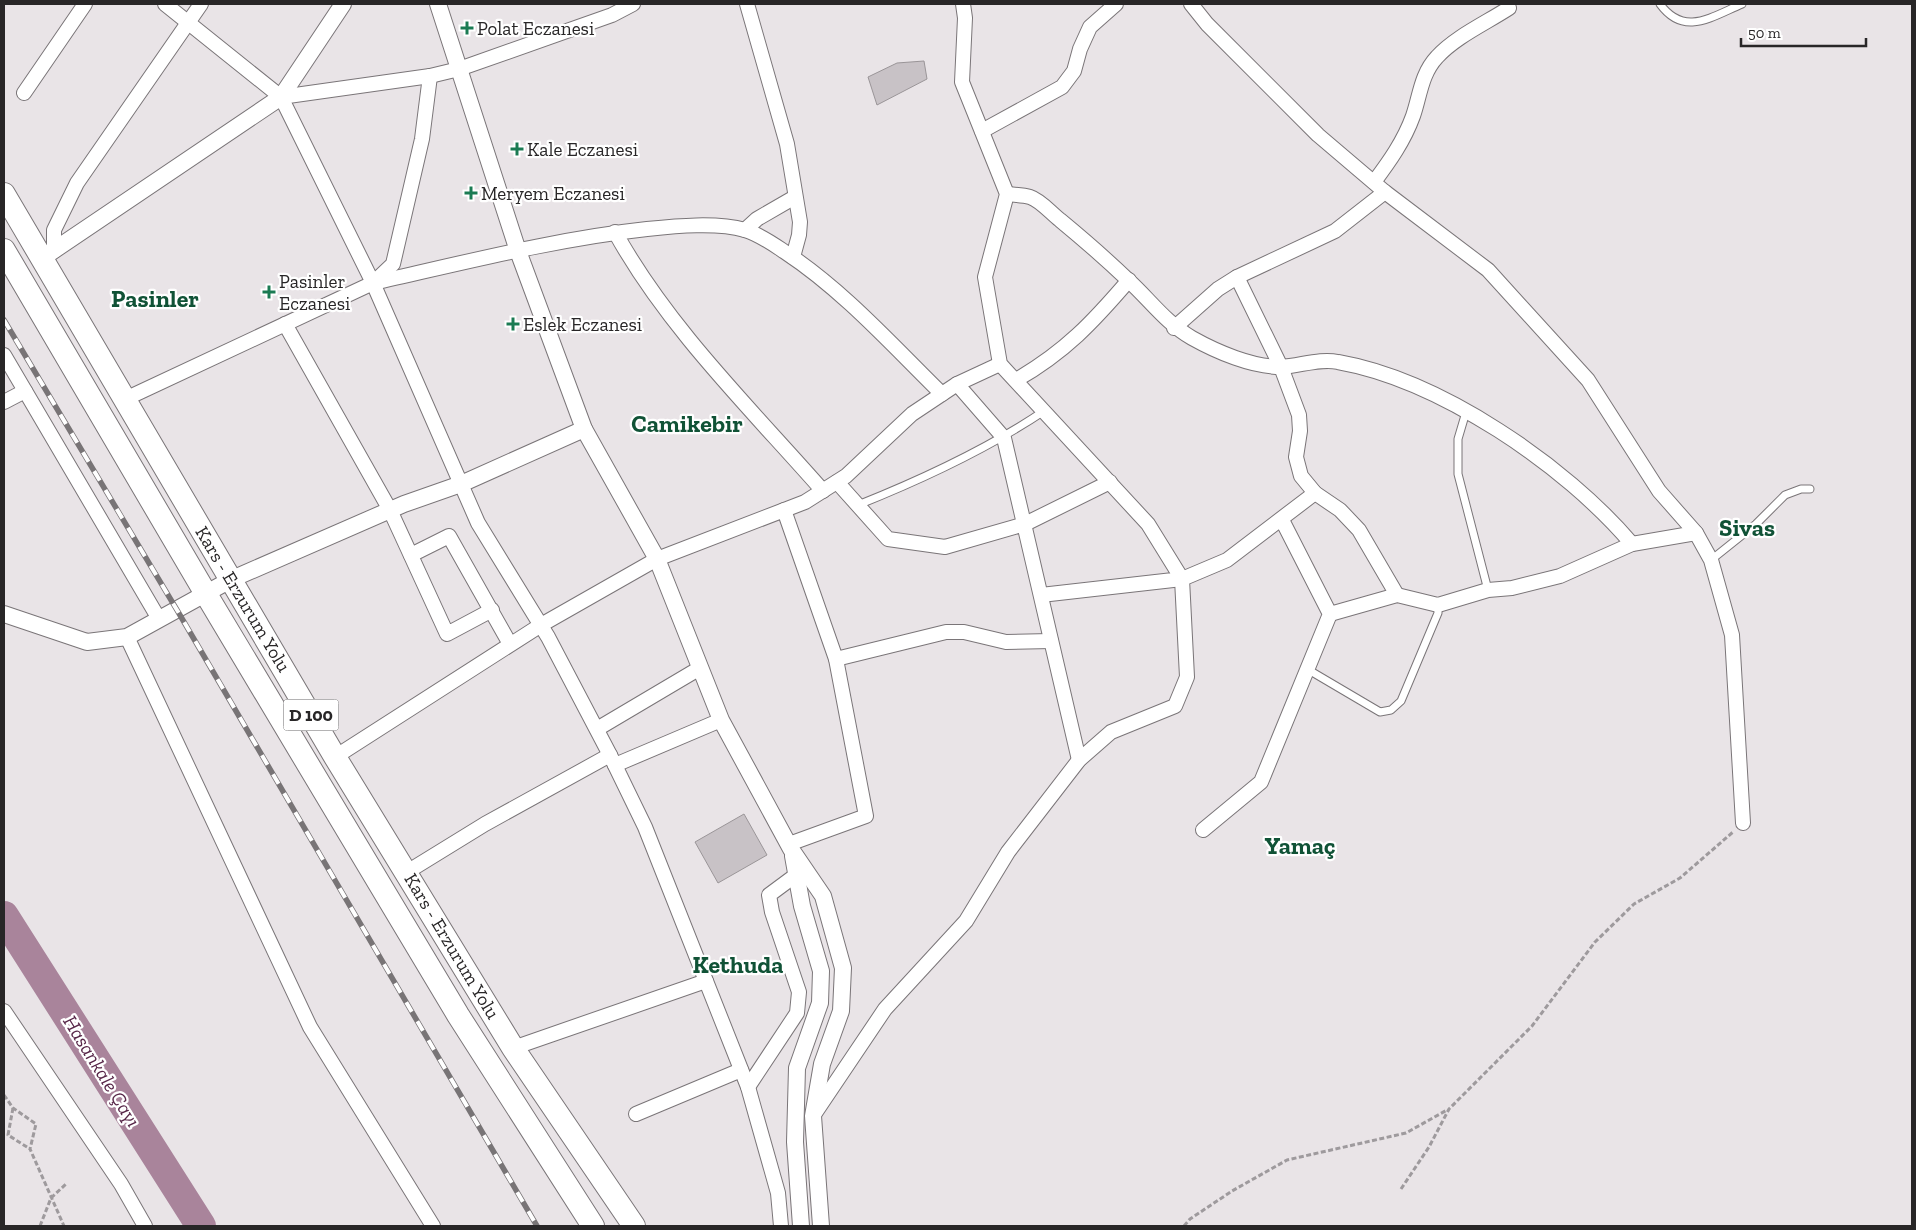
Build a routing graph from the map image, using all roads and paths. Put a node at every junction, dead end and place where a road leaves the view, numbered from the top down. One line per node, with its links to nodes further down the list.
1 (85, 4): 17 (street)
2 (164, 4): 14 (street)
3 (201, 4): 14 (street)
4 (344, 4): 18 (street)
5 (438, 4): 15 (street)
6 (633, 4): 15 (street)
7 (747, 4): 24 (street)
8 (963, 4): 19 (street)
9 (1116, 4): 19 (street)
10 (1191, 4): 20 (street)
11 (1660, 4): 12 (lane)
12 (1742, 4)
13 (1511, 5): 20 (street)
14 (189, 22): 18 (street); 29 (street)
15 (459, 69): 16 (street); 28 (street)
16 (430, 76): 18 (street); 33 (street)
17 (24, 93)
18 (281, 97): 29 (street); 33 (street)
19 (982, 131): 23 (street)
20 (1374, 182): 21 (street)
21 (1385, 192): 31 (street); 60 (street)
22 (4, 194): 29 (highway, Kars - Erzurum Yolu / D 100)
23 (1008, 194): 32 (street); 37 (street)
24 (795, 197): 25 (street); 30 (street)
25 (745, 230): 26 (street); 30 (street)
26 (615, 232): 28 (street); 53 (street)
27 (4, 250): 68 (highway, Kars - Erzurum Yolu / D 100)
28 (518, 250): 33 (street); 47 (street)
29 (48, 255): 43 (highway, Kars - Erzurum Yolu / D 100)
30 (793, 257): 42 (street)
31 (1237, 277): 35 (street); 38 (street)
32 (1129, 280): 35 (street); 39 (street)
33 (373, 283): 34 (street); 51 (street)
34 (285, 324): 43 (street); 56 (street)
35 (1174, 328): 38 (street)
36 (4, 355): 41 (street)
37 (1000, 364): 39 (street); 40 (street)
38 (1281, 366): 46 (street); 54 (street)
39 (1016, 380): 45 (street)
40 (957, 384): 42 (street); 48 (street)
41 (25, 390): 44 (street); 75 (street)
42 (942, 394): 49 (street)
43 (123, 400): 65 (highway, Kars - Erzurum Yolu / D 100)
44 (4, 402)
45 (1044, 411): 48 (lane); 50 (street)
46 (1466, 412): 61 (street); 67 (lane)
47 (584, 430): 51 (street); 63 (street)
48 (1004, 438): 55 (lane); 59 (street)
49 (837, 482): 53 (street); 55 (street)
50 (1110, 482): 59 (street); 66 (street)
51 (461, 484): 56 (street); 76 (street)
52 (1810, 489): 64 (lane)
53 (823, 491): 57 (street)
54 (1315, 493): 58 (street); 70 (street)
55 (858, 505): 59 (street)
56 (390, 510): 62 (street); 65 (street)
57 (784, 510): 63 (street); 80 (street)
58 (1282, 520): 66 (street); 74 (street)
59 (1024, 524): 69 (street)
60 (1696, 533): 61 (street); 64 (street)
61 (1632, 544): 67 (street)
62 (411, 555): 72 (street); 72 (street)
63 (657, 559): 76 (street); 81 (street)
64 (1712, 560): 88 (street)
65 (232, 579): 68 (street); 85 (highway, Kars - Erzurum Yolu / D 100)
66 (1182, 579): 69 (street); 87 (street)
67 (1488, 590): 71 (street)
68 (206, 594): 75 (street); 111 (highway, Kars - Erzurum Yolu / D 100)
69 (1041, 595): 78 (street)
70 (1397, 595): 71 (street); 74 (street)
71 (1438, 605): 82 (lane)
72 (492, 610): 79 (street)
73 (4, 614): 77 (street)
74 (1330, 614): 82 (street)
75 (160, 619): 77 (street)
76 (541, 625): 79 (street); 84 (street)
77 (127, 637): 110 (street)
78 (1052, 641): 80 (street); 87 (street)
79 (510, 644): 85 (street)
80 (836, 659): 90 (street)
81 (700, 668): 83 (street); 84 (street)
82 (1307, 669): 89 (street)
83 (721, 720): 86 (street); 90 (street)
84 (597, 729): 86 (street)
85 (335, 757): 91 (highway, Kars - Erzurum Yolu / D 100)
86 (613, 760): 91 (street); 93 (street)
87 (1078, 760): 102 (street)
88 (1743, 823): 100 (path)
89 (1203, 830)
90 (790, 847): 92 (street); 102 (street)
91 (407, 872): 95 (highway, Kars - Erzurum Yolu / D 100)
92 (796, 875): 97 (street); 114 (street)
93 (706, 980): 95 (street); 96 (street)
94 (4, 1011): 109 (street)
95 (513, 1048): 112 (highway, Kars - Erzurum Yolu / D 100)
96 (741, 1070): 97 (street); 101 (street)
97 (748, 1087): 113 (street)
98 (4, 1095): 99 (path)
99 (13, 1108): 103 (path); 103 (path)
100 (1448, 1109): 105 (path); 116 (path)
101 (636, 1114)
102 (813, 1116): 115 (street)
103 (30, 1149): 106 (path)
104 (66, 1184): 106 (path)
105 (1401, 1189)
106 (51, 1198): 107 (path); 108 (path)
107 (40, 1226)
108 (64, 1226)
109 (145, 1226)
110 (433, 1226)
111 (592, 1226)
112 (634, 1226)
113 (781, 1226)
114 (801, 1226)
115 (821, 1226)
116 (1184, 1226)

